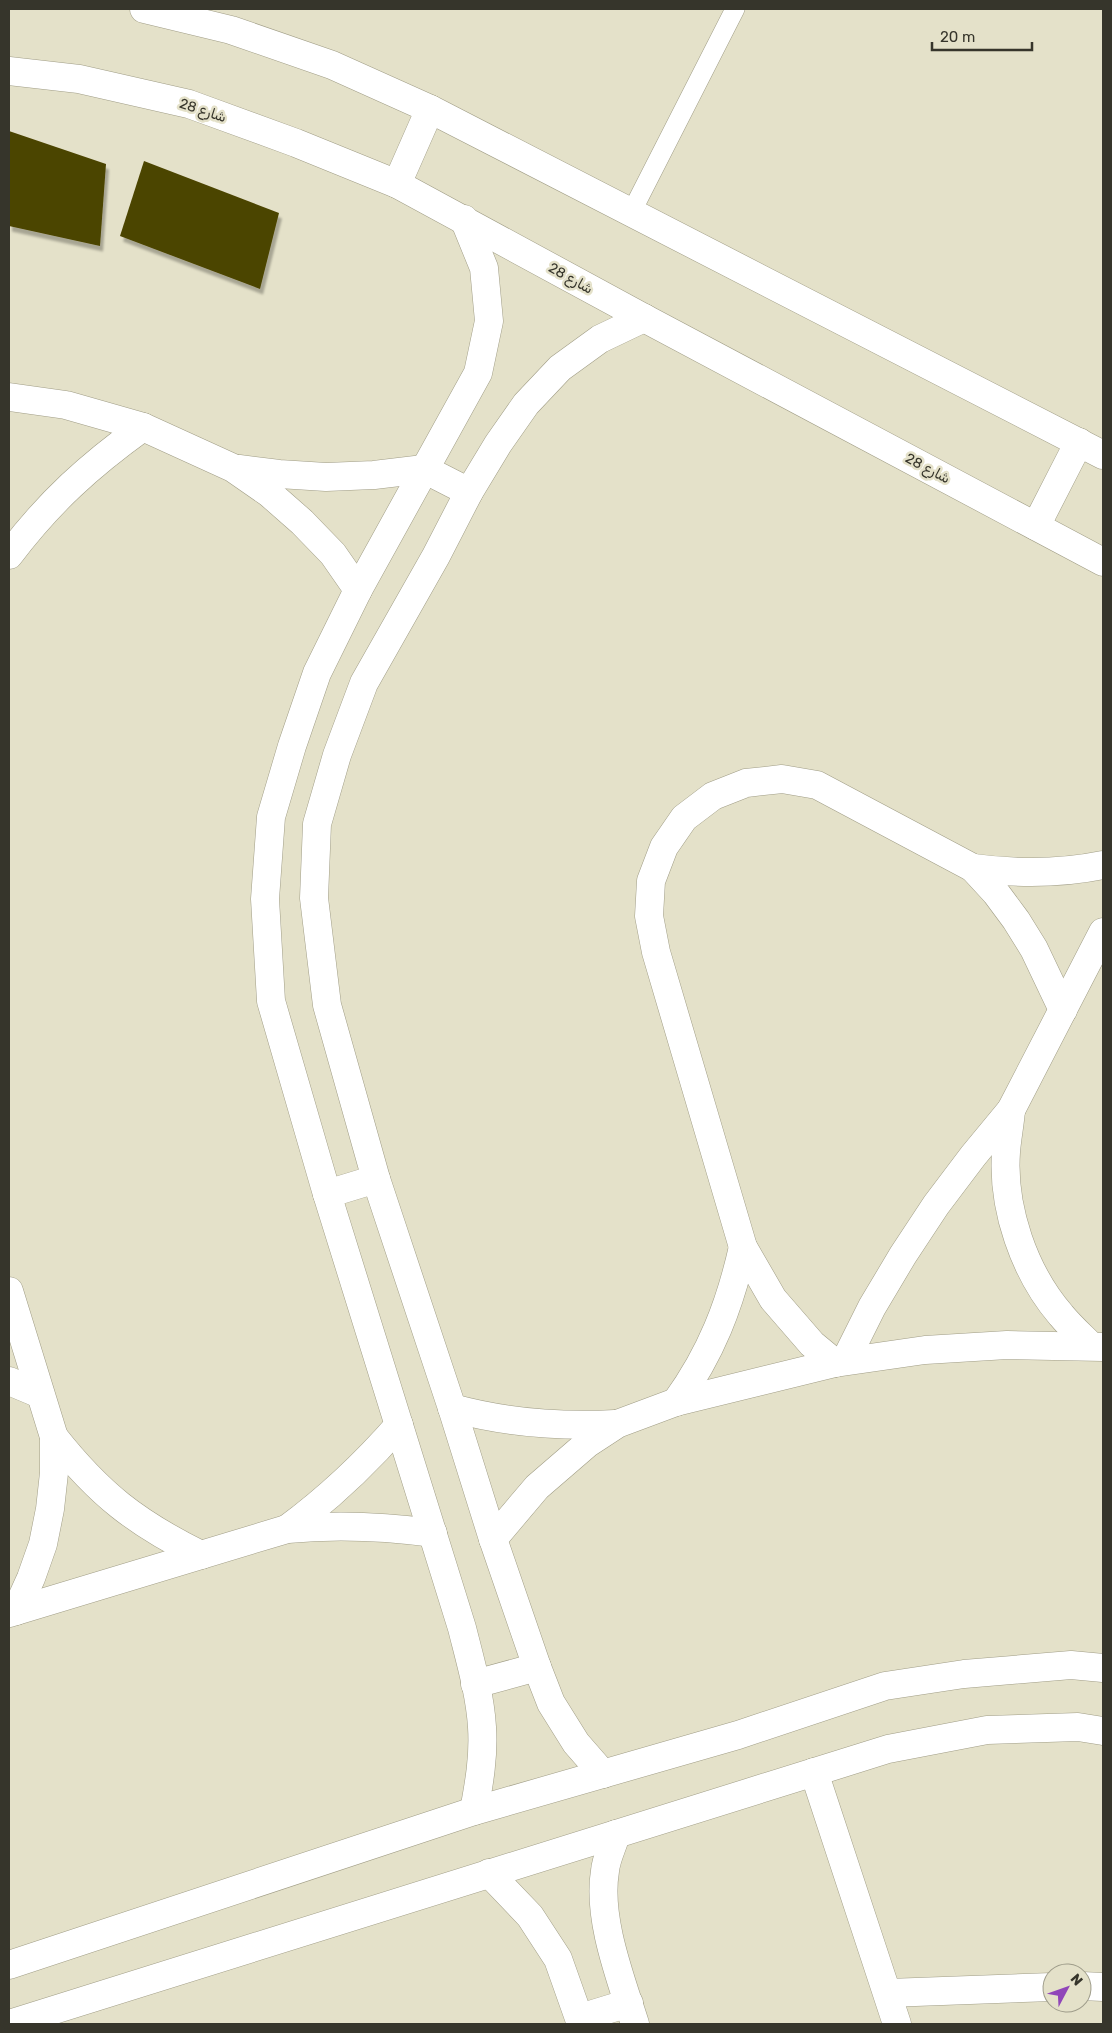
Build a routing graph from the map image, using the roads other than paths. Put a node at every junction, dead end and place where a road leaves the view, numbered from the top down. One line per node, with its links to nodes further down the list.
1 (144, 9): 4 (street)
2 (735, 9): 6 (lane)
3 (9, 71): 5 (street, شارع 28)
4 (430, 109): 5 (street); 6 (street)
5 (397, 184): 7 (street, شارع 28)
6 (632, 213): 11 (street)
7 (464, 219): 8 (street, شارع 28); 14 (street)
8 (644, 318): 15 (street); 16 (street, شارع 28)
9 (9, 397): 10 (street)
10 (143, 427): 13 (street); 17 (street)
11 (1079, 442): 12 (street); 16 (street)
12 (1103, 455)
13 (233, 468): 14 (street); 19 (street)
14 (424, 469): 15 (street); 19 (street)
15 (469, 492): 25 (street)
16 (1036, 526): 18 (street, شارع 28)
17 (9, 554)
18 (1103, 562)
19 (358, 590): 26 (street)
20 (1103, 866): 21 (street)
21 (973, 868): 23 (street); 27 (street)
22 (1103, 932): 23 (street)
23 (1063, 1010): 24 (street)
24 (1011, 1110): 29 (street); 30 (street)
25 (376, 1179): 26 (street); 34 (street)
26 (327, 1194): 36 (street)
27 (743, 1247): 30 (street); 33 (street)
28 (9, 1291): 32 (street)
29 (1096, 1346): 30 (street)
30 (840, 1362): 33 (street)
31 (9, 1381): 32 (street)
32 (40, 1394): 37 (street)
33 (676, 1402): 35 (street)
34 (452, 1408): 35 (street); 40 (street)
35 (617, 1424): 40 (street)
36 (399, 1425): 38 (street); 39 (street)
37 (54, 1437): 41 (street); 42 (street)
38 (287, 1529): 39 (street); 41 (street)
39 (432, 1533): 45 (street)
40 (492, 1539): 43 (street)
41 (201, 1556): 42 (street)
42 (12, 1612)
43 (537, 1667): 45 (street); 48 (street)
44 (1103, 1668): 48 (street)
45 (475, 1684): 49 (street)
46 (1103, 1731): 47 (street)
47 (814, 1772): 50 (street); 54 (street)
48 (603, 1774): 49 (street)
49 (474, 1812): 52 (street)
50 (616, 1834): 51 (street); 55 (street)
51 (489, 1873): 56 (street); 57 (street)
52 (9, 1965)
53 (1042, 1987): 54 (street)
54 (888, 1993): 58 (street)
55 (632, 2014): 56 (street)
56 (580, 2021)
57 (9, 2024)
58 (897, 2024)

